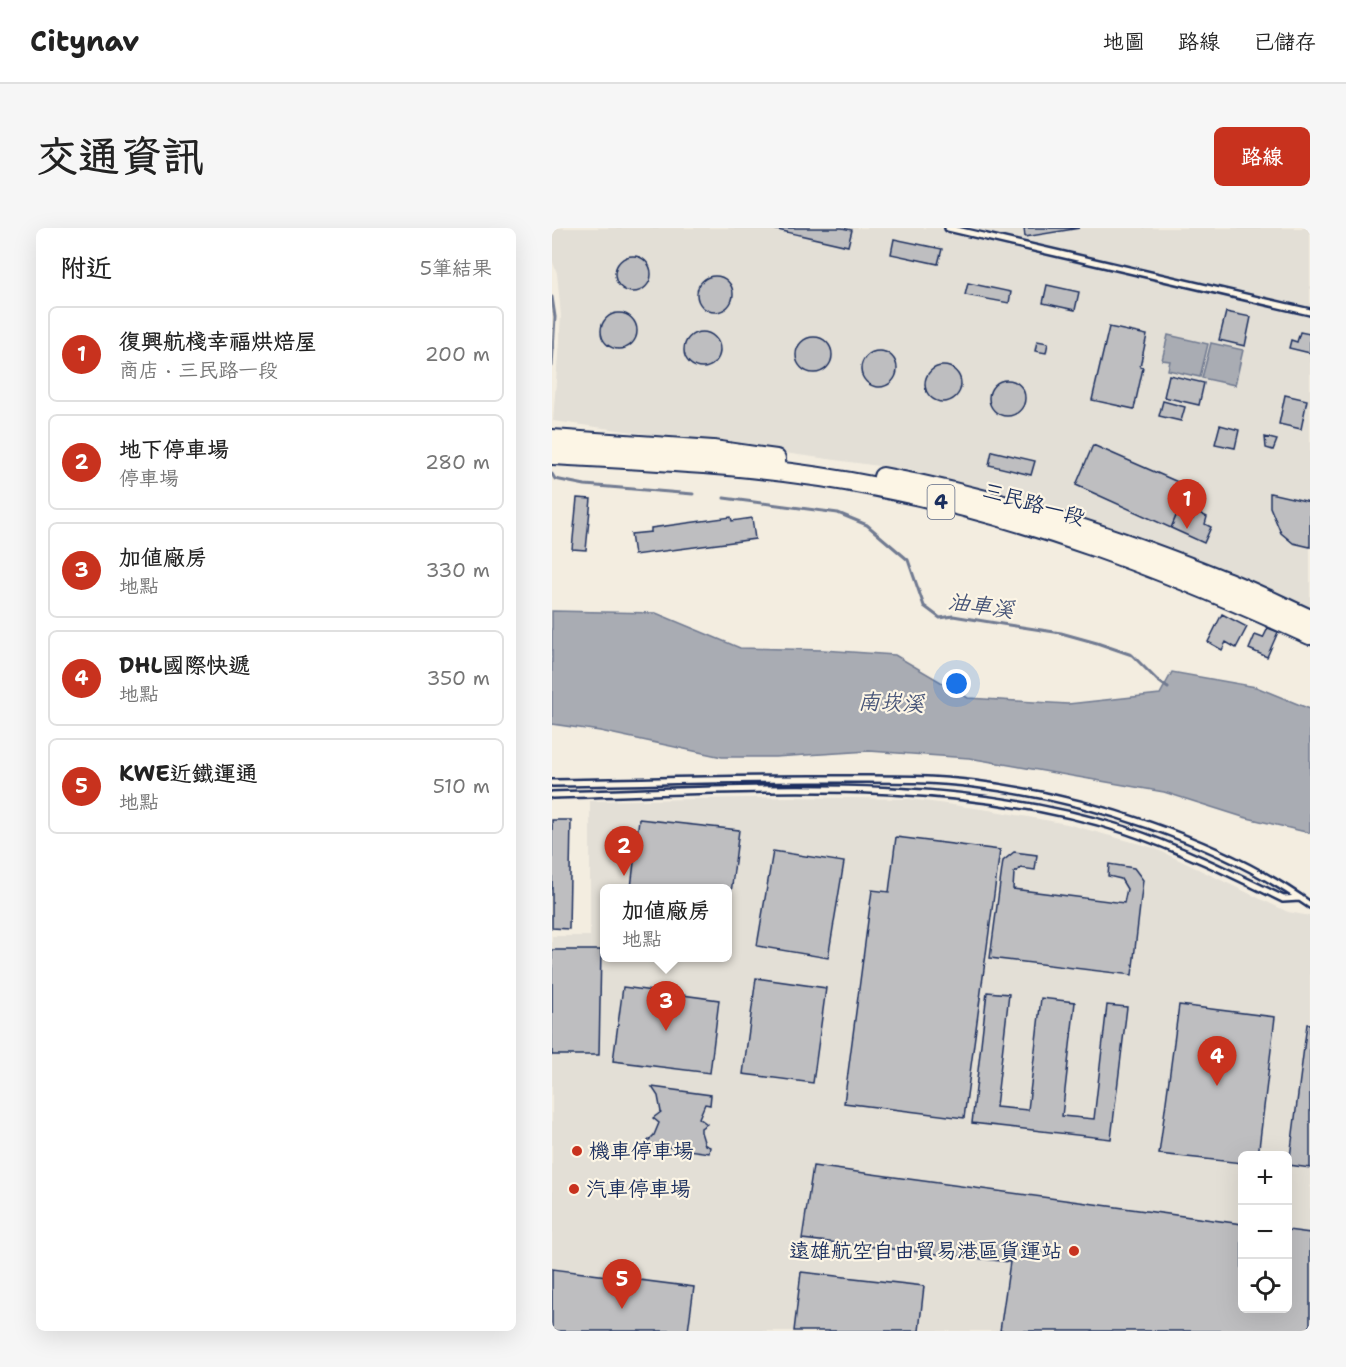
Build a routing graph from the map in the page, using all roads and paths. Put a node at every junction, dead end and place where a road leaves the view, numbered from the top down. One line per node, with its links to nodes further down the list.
1 (948, 228): 2 (lane)
2 (1310, 312)
3 (552, 440): 5 (main road, 三民路一段 / 4)
4 (552, 455): 6 (main road, 三民路一段 / 4)
5 (1310, 619)
6 (1310, 635)
7 (552, 783): 9 (lane)
8 (552, 795): 9 (lane)
9 (1300, 898): 10 (lane)
10 (1310, 905)

